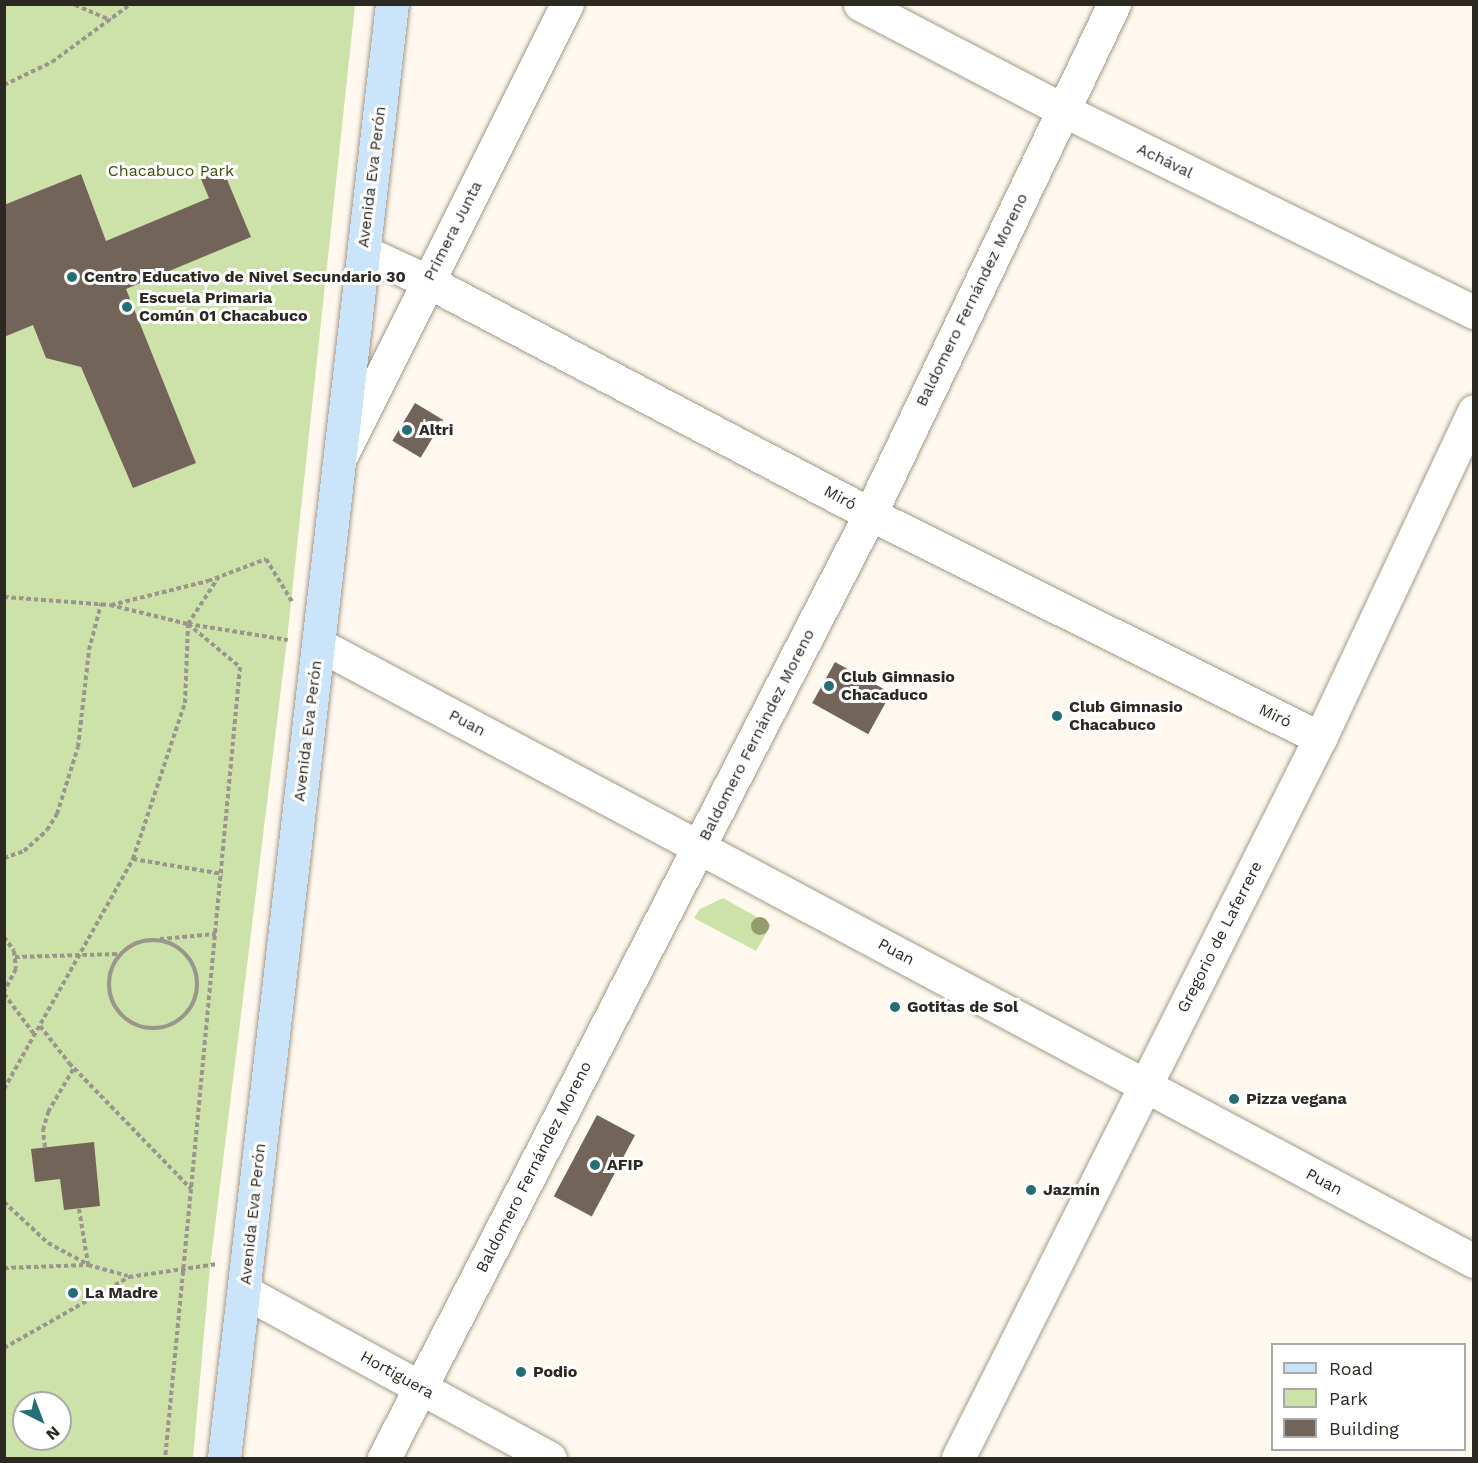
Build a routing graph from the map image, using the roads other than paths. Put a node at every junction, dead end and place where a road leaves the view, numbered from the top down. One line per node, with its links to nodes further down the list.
1 (392, 4): 6 (main road, Avenida Eva Perón)
2 (567, 4): 7 (street, Primera Junta)
3 (860, 4): 5 (street, Achával)
4 (1113, 4): 5 (street, Baldomero Fernández Moreno)
5 (1063, 110): 8 (street, Achával); 11 (street, Baldomero Fernández Moreno)
6 (364, 252): 7 (street, Miró); 10 (main road, Avenida Eva Perón)
7 (428, 281): 10 (street, Primera Junta); 11 (street, Miró)
8 (1473, 312)
9 (1473, 411): 13 (street, Gregorio de Laferrere)
10 (339, 459): 12 (main road, Avenida Eva Perón)
11 (870, 514): 13 (street, Miró); 14 (street, Baldomero Fernández Moreno)
12 (318, 644): 14 (street, Puan); 17 (main road, Avenida Eva Perón)
13 (1320, 738): 15 (street, Gregorio de Laferrere)
14 (700, 846): 15 (street, Puan); 18 (street, Baldomero Fernández Moreno)
15 (1144, 1087): 16 (street, Puan); 22 (street, Gregorio de Laferrere)
16 (1473, 1261)
17 (245, 1292): 18 (street, Hortiguera); 19 (main road, Avenida Eva Perón)
18 (421, 1388): 20 (street, Baldomero Fernández Moreno); 21 (street, Hortiguera)
19 (224, 1458)
20 (384, 1458)
21 (550, 1458)
22 (958, 1458)

